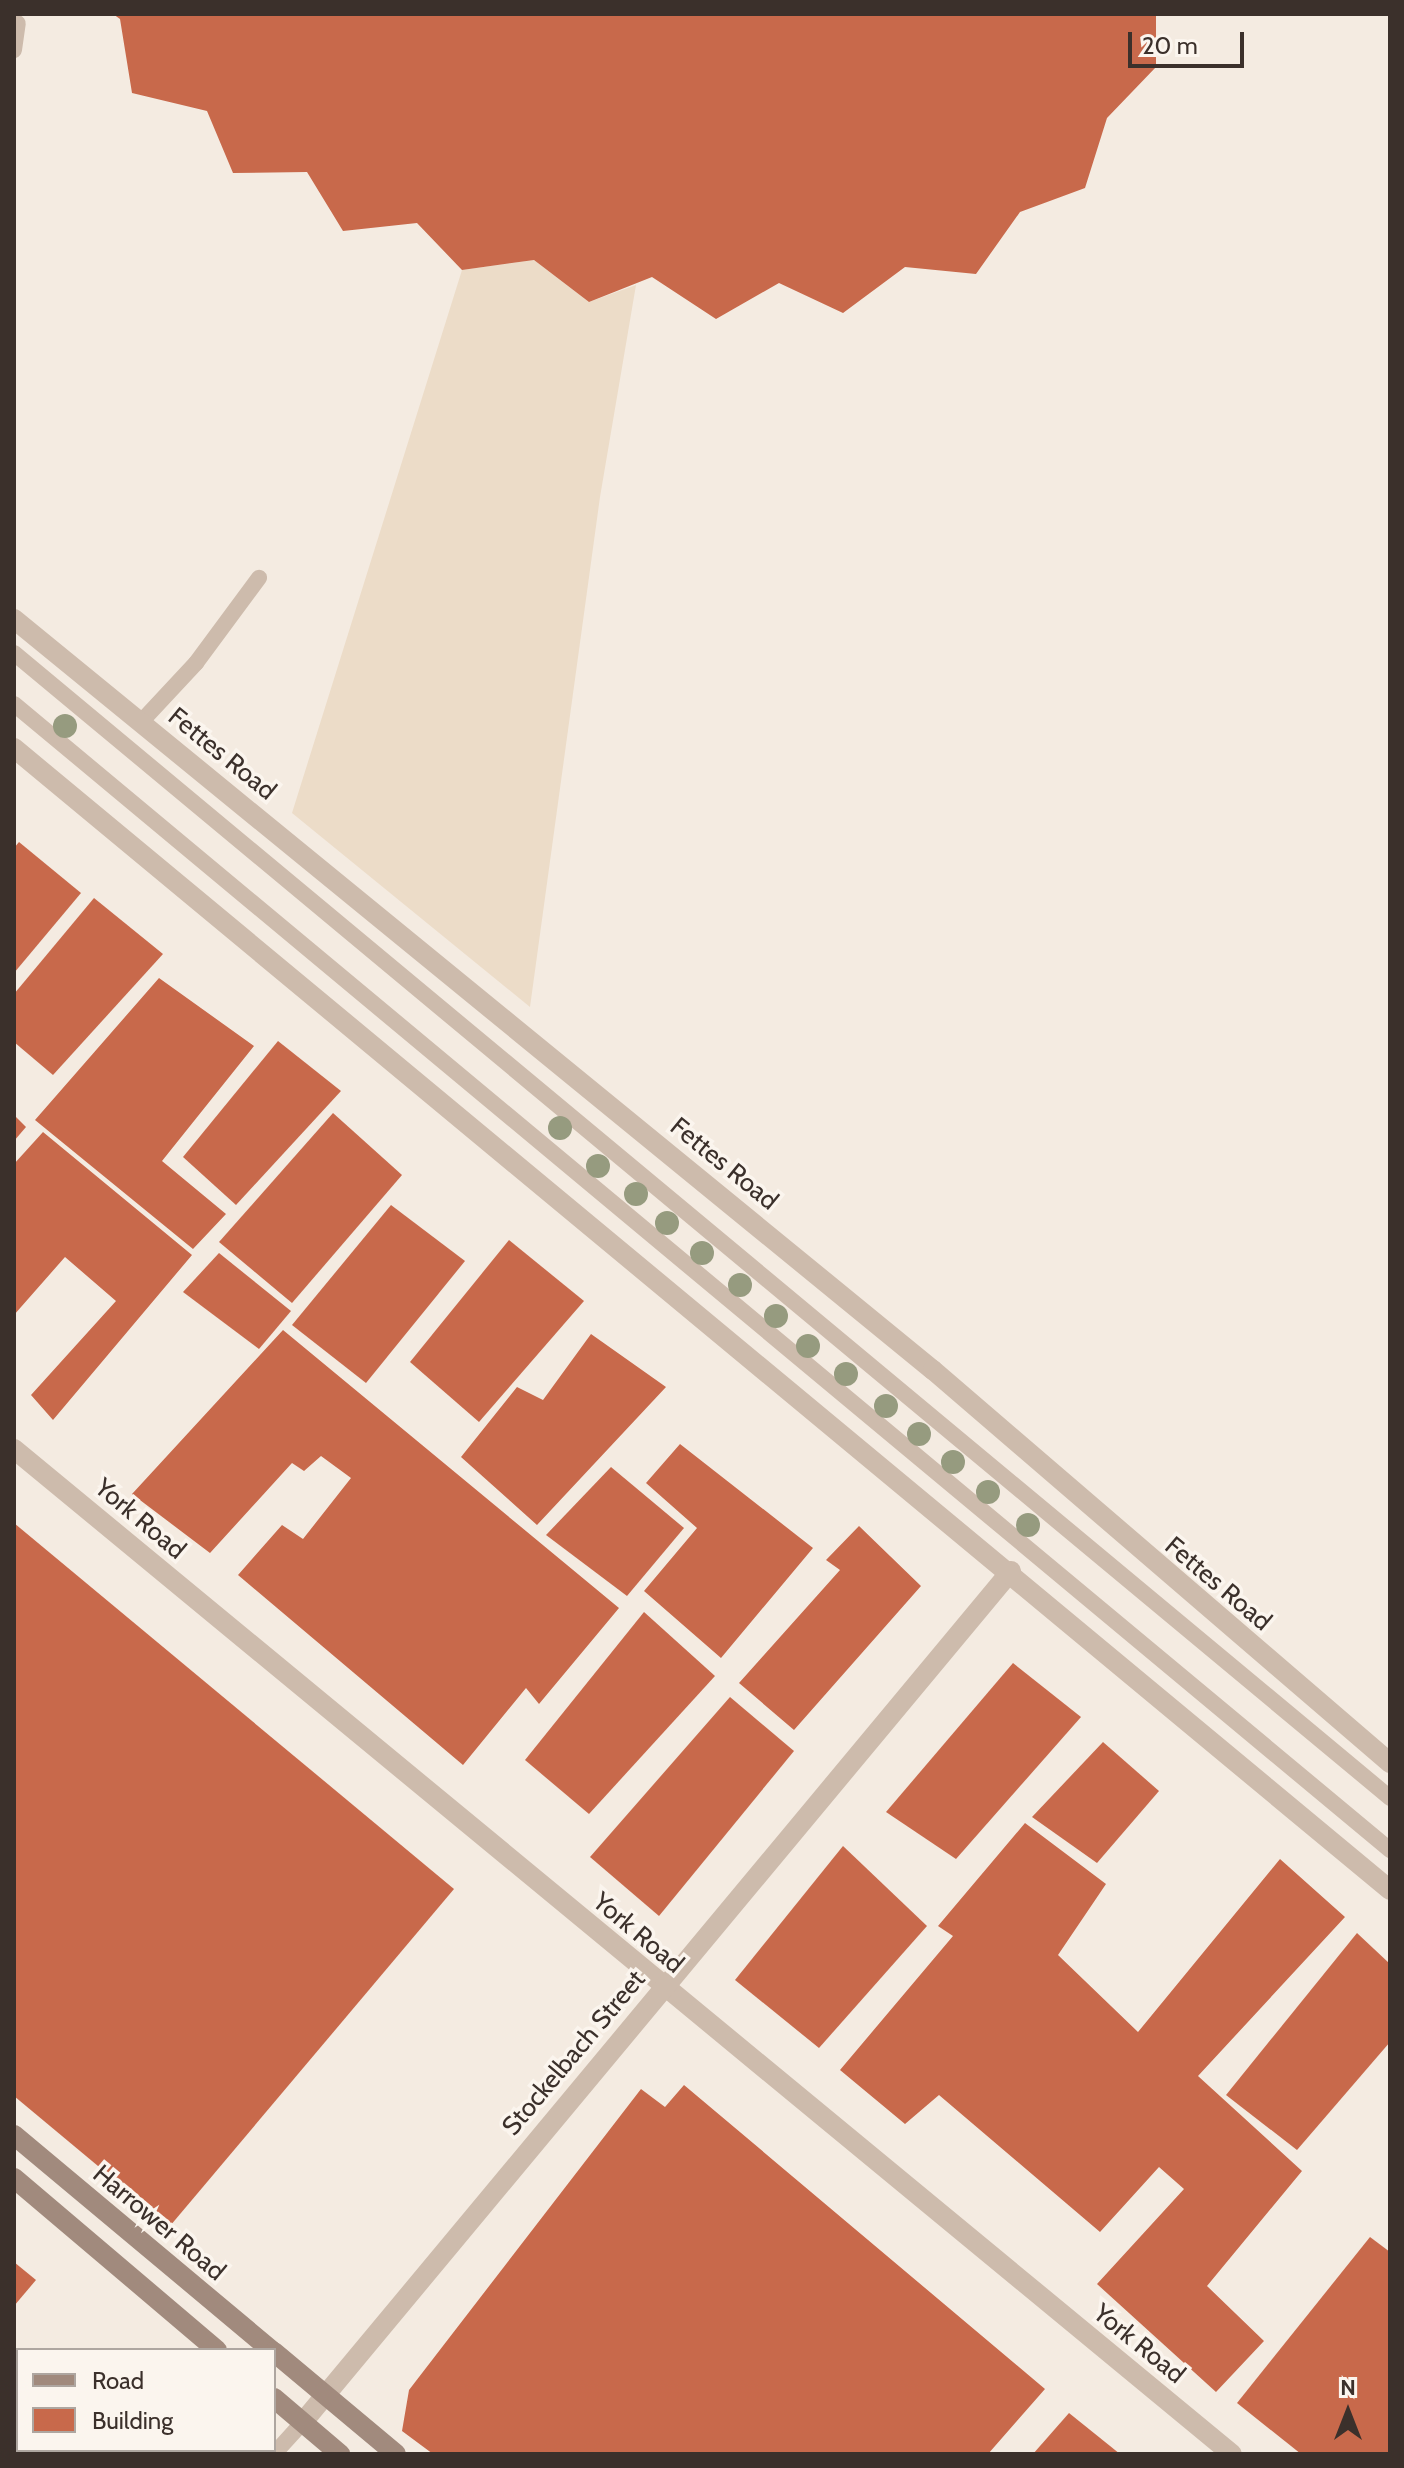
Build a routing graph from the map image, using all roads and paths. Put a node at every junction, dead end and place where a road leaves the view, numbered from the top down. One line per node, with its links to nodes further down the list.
1 (18, 23): 2 (lane)
2 (14, 50)
3 (259, 578): 7 (lane)
4 (14, 619): 7 (street, Fettes Road)
5 (14, 653): 12 (lane)
6 (14, 704): 13 (lane)
7 (141, 722): 11 (street, Fettes Road)
8 (14, 748): 10 (street)
9 (14, 1449): 15 (street, York Road)
10 (1011, 1571): 14 (street); 15 (street, Stockelbach Street)
11 (1390, 1763)
12 (1390, 1798)
13 (1390, 1850)
14 (1390, 1890)
15 (663, 1987): 21 (street, Stockelbach Street); 27 (street, York Road)
16 (14, 2135): 19 (main road, Harrower Road)
17 (14, 2178): 18 (main road)
18 (215, 2348)
19 (269, 2348)
20 (276, 2353): 21 (main road, Harrower Road)
21 (325, 2394): 23 (street, Stockelbach Street); 26 (main road, Harrower Road)
22 (276, 2400): 23 (main road)
23 (303, 2422): 24 (lane); 25 (main road)
24 (276, 2452)
25 (340, 2454)
26 (396, 2454)
27 (1232, 2454)

